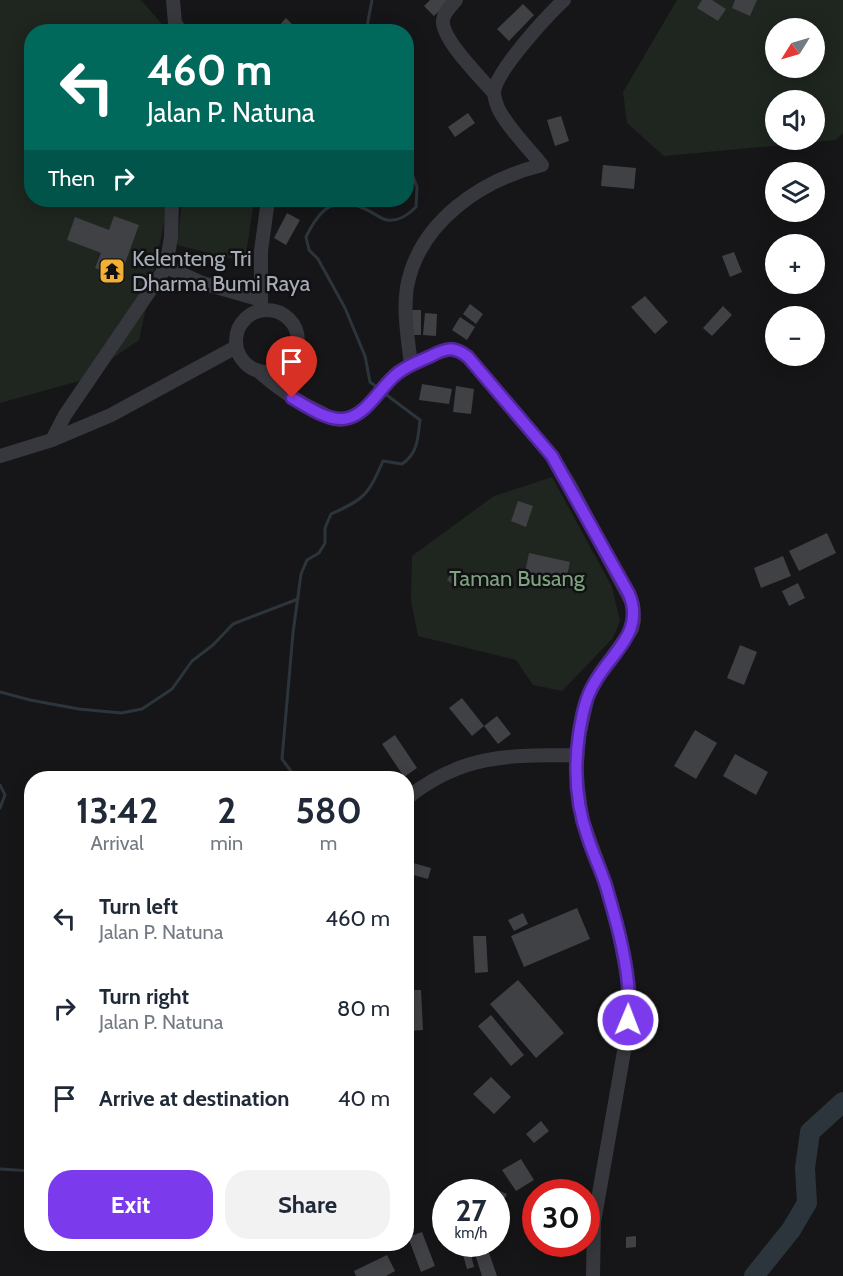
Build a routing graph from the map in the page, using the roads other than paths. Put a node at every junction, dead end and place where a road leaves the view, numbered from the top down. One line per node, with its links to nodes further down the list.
1 (173, 0): 4 (street)
2 (456, 0): 5 (street)
3 (564, 0): 5 (street)
4 (175, 24)
5 (494, 93): 11 (street)
6 (172, 207): 8 (street)
7 (267, 207): 9 (street)
8 (166, 267): 9 (street); 13 (street)
9 (261, 305): 10 (street); 12 (street)
10 (236, 347): 12 (street); 13 (street)
11 (411, 365): 12 (street); 15 (street)
12 (257, 370)
13 (52, 440): 14 (street)
14 (0, 456)
15 (577, 754): 16 (street); 17 (street)
16 (414, 793)
17 (593, 1276)

